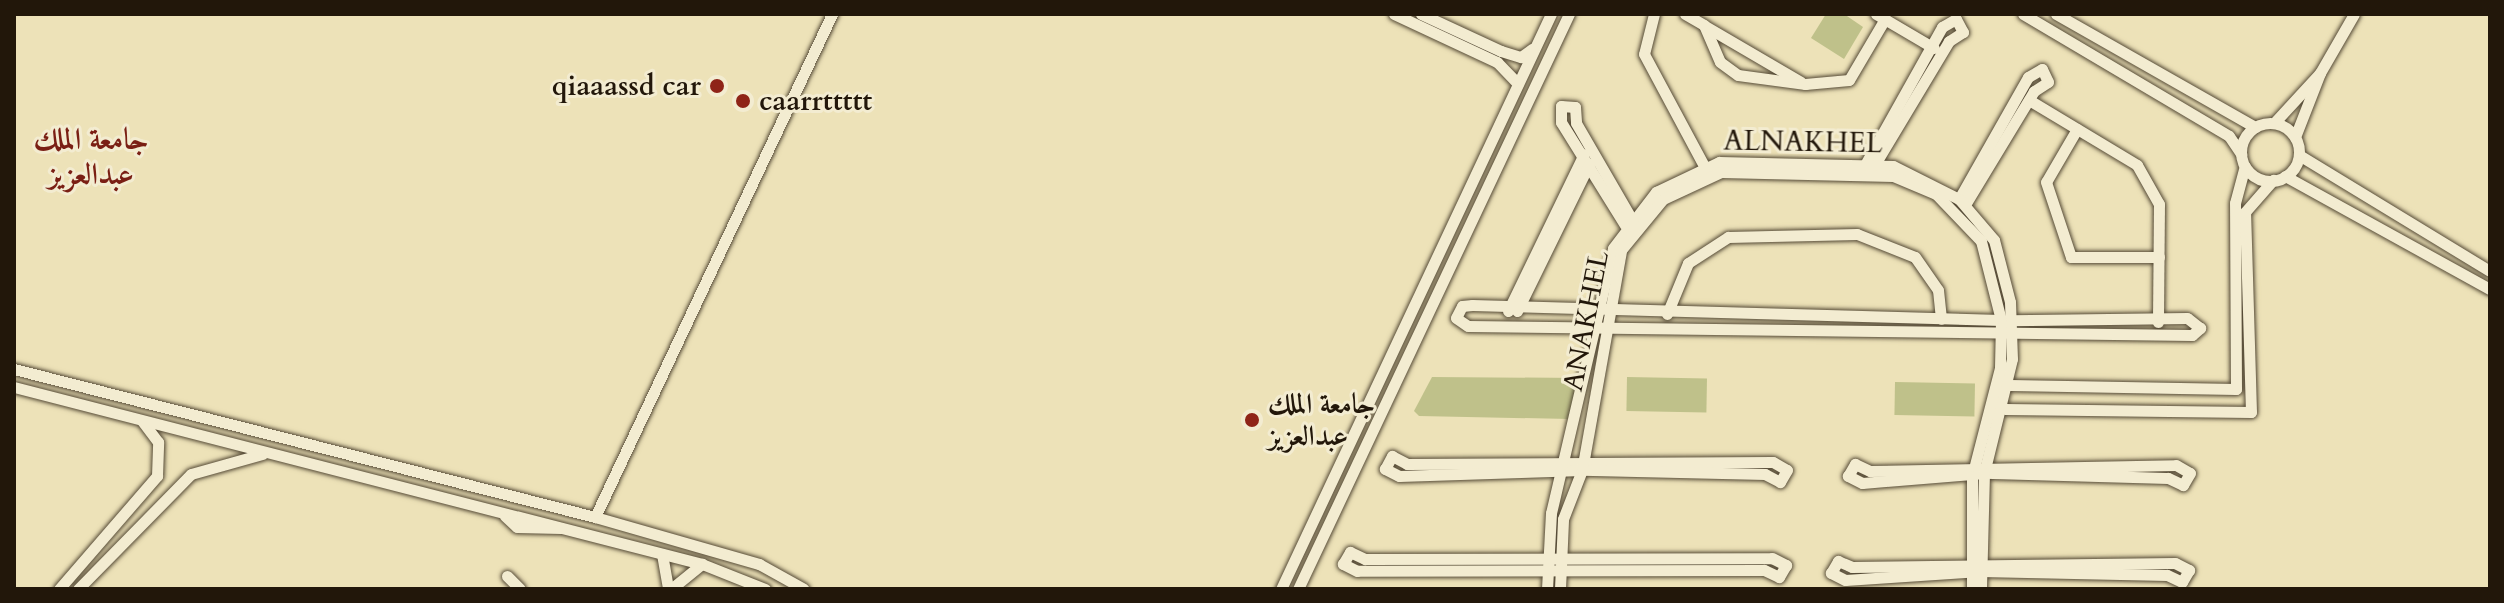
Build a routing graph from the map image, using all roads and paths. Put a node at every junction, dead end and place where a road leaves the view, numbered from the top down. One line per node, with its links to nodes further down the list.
1 (832, 14): 51 (street)
2 (1394, 14): 16 (street)
3 (1421, 14): 13 (street)
4 (1551, 14): 13 (street)
5 (1569, 14): 66 (street)
6 (1654, 14): 27 (street)
7 (1685, 14): 12 (street)
8 (2023, 14): 25 (street)
9 (2056, 14): 20 (street)
10 (2354, 14): 15 (street)
11 (1881, 17): 14 (street); 17 (street)
12 (1704, 25): 17 (street); 17 (street)
13 (1536, 46): 16 (street)
14 (1934, 48): 26 (street); 26 (street)
15 (2320, 73): 19 (street); 22 (street)
16 (1518, 84): 65 (street)
17 (1805, 84)
18 (2029, 100): 21 (street); 30 (street); 30 (street)
19 (2274, 123): 20 (street); 22 (street)
20 (2255, 127): 25 (street)
21 (2077, 129): 32 (street); 32 (street)
22 (2295, 137): 23 (street)
23 (2299, 155): 28 (street); 33 (street)
24 (1587, 159): 31 (street); 31 (street); 35 (street)
25 (2243, 160): 29 (street); 43 (street)
26 (1870, 164): 27 (street, ALNAKHEL); 30 (street, ALNAKHEL)
27 (1704, 166): 31 (street, ALNAKHEL)
28 (2285, 176): 29 (street); 34 (street)
29 (2273, 180): 45 (street)
30 (1962, 202): 40 (street, ALNAKHEL)
31 (1628, 222): 36 (street, ALNAKHEL)
32 (2159, 257): 39 (street)
33 (2490, 271)
34 (2490, 289)
35 (1512, 311): 36 (street); 41 (street)
36 (1604, 312): 37 (street); 40 (street, ANAKHEL); 41 (street, ALNAKHEL)
37 (1667, 314): 38 (street); 38 (street)
38 (1941, 319): 40 (street)
39 (2158, 322): 40 (street); 40 (street)
40 (2006, 326): 41 (street); 43 (street, ALNAKHEL); 50 (street, ANAKHEL)
41 (1603, 327): 48 (street, ALNAKHEL); 49 (street, ANAKHEL)
42 (14, 369): 51 (street)
43 (2010, 385): 45 (street, ALNAKHEL)
44 (14, 387): 46 (street)
45 (2005, 409): 50 (street, ALNAKHEL)
46 (141, 420): 47 (street); 52 (street)
47 (268, 453): 53 (street); 54 (street)
48 (1567, 466): 48 (street); 49 (street); 55 (street, ALNAKHEL)
49 (1583, 466): 49 (street); 55 (street, ANAKHEL)
50 (1979, 470): 50 (street); 50 (street); 57 (street, ALNAKHEL)
51 (595, 517): 64 (street)
52 (92, 552): 54 (street); 59 (street)
53 (662, 554): 56 (street); 62 (street)
54 (103, 562): 60 (street)
55 (1554, 562): 55 (street); 55 (street); 67 (street, ALNAKHEL); 68 (street, ANAKHEL)
56 (702, 564): 62 (street); 63 (street)
57 (1974, 567): 57 (street); 57 (street); 69 (street); 70 (street, ALNAKHEL)
58 (507, 576): 61 (street)
59 (59, 589)
60 (78, 589)
61 (520, 589)
62 (670, 589)
63 (765, 589)
64 (804, 589)
65 (1281, 589)
66 (1298, 589)
67 (1547, 589)
68 (1560, 589)
69 (1972, 589)
70 (1981, 589)

